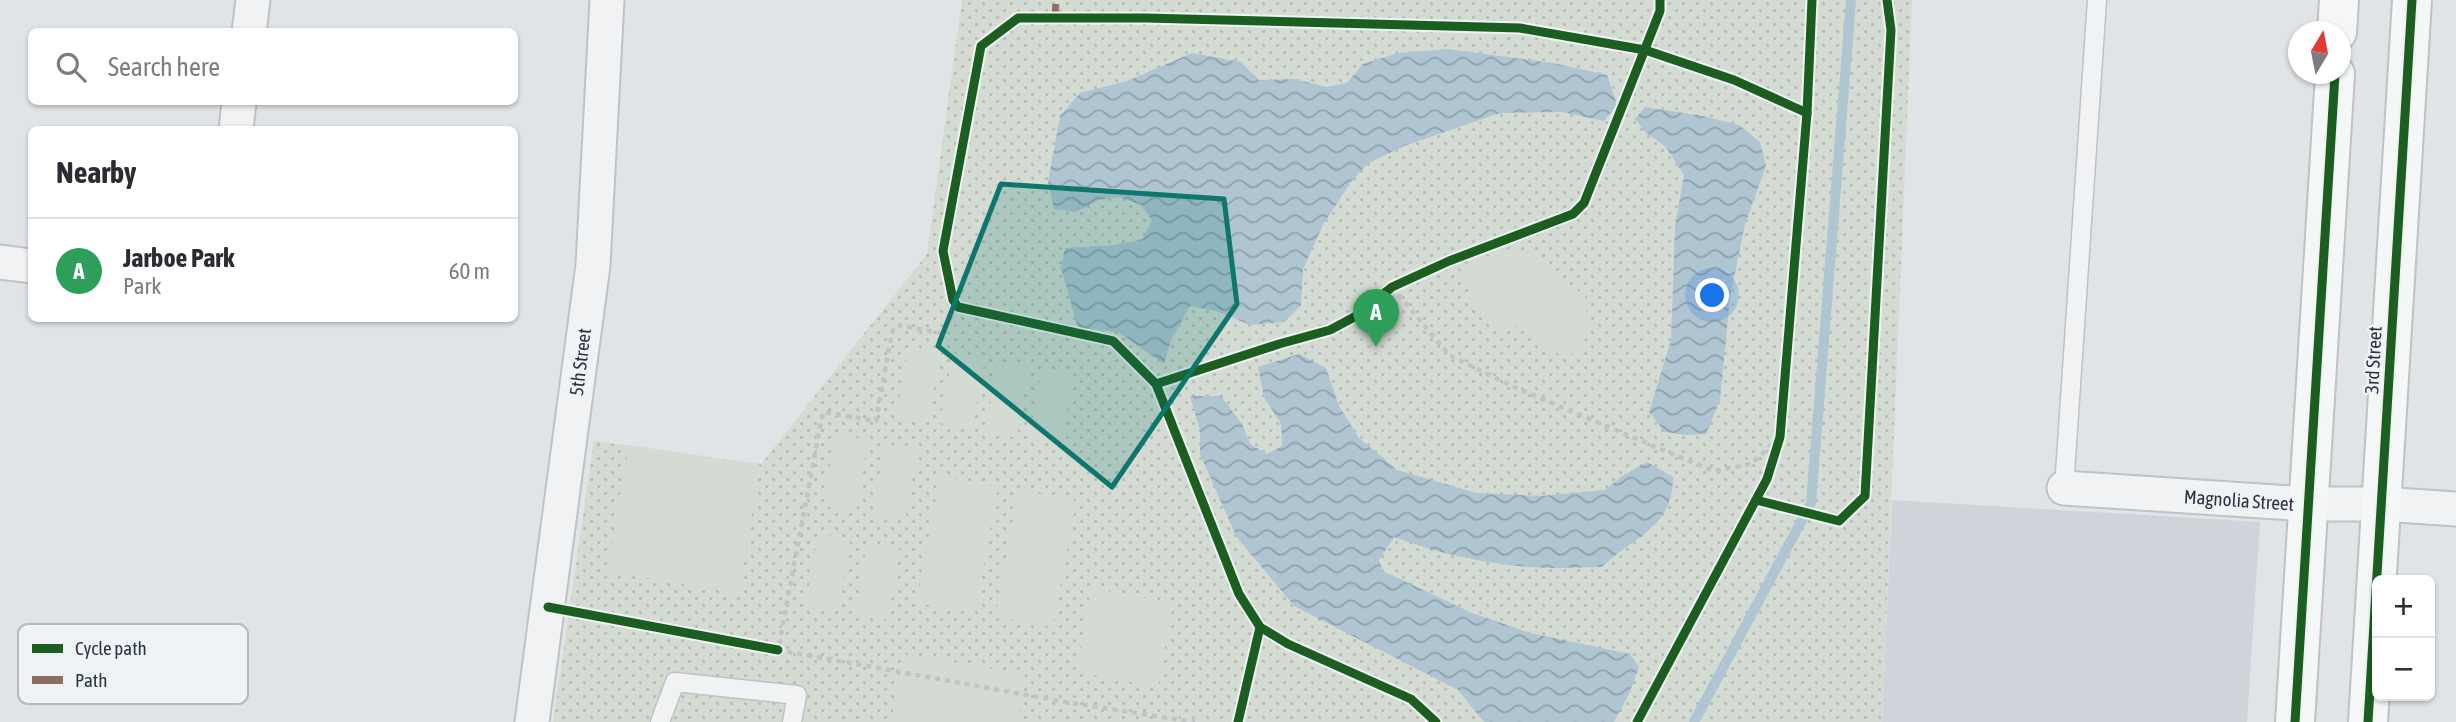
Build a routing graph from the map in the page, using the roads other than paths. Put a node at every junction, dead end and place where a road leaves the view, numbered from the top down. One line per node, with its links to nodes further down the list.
1 (253, 0): 7 (street)
2 (607, 0): 17 (street, 5th Street)
3 (2097, 0): 13 (lane)
4 (2339, 0): 6 (main road)
5 (2412, 0): 15 (main road, 3rd Street)
6 (2338, 21)
7 (250, 28)
8 (2333, 84): 14 (main road)
9 (239, 105): 10 (street)
10 (236, 126)
11 (0, 262): 12 (street)
12 (28, 266)
13 (2064, 488): 14 (street, Magnolia Street)
14 (2307, 504): 15 (street, Magnolia Street); 20 (main road)
15 (2382, 504): 16 (street, Magnolia Street); 21 (main road, 3rd Street)
16 (2456, 509)
17 (532, 722)
18 (660, 722): 19 (lane)
19 (792, 722)
20 (2295, 722)
21 (2368, 722)

